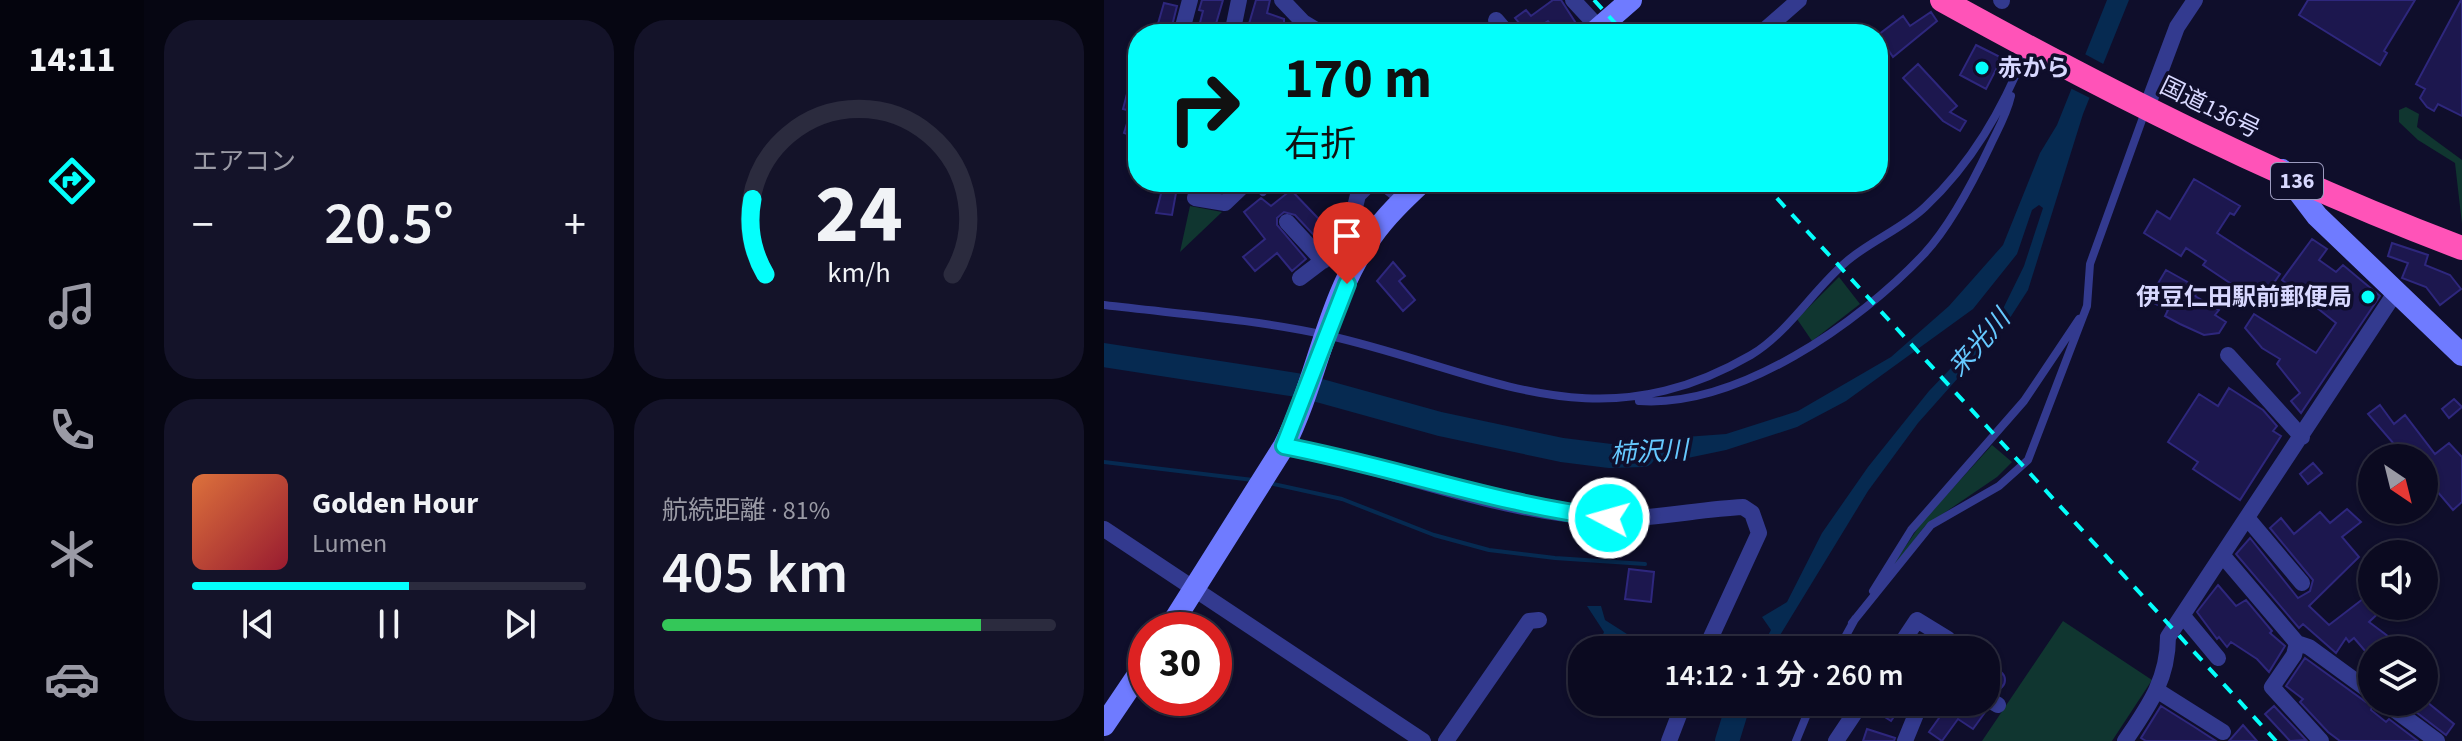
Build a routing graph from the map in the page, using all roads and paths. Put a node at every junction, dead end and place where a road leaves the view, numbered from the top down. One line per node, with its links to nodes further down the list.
1 (1190, 0): 11 (street)
2 (1239, 0): 12 (street)
3 (1282, 0): 13 (street)
4 (1573, 0): 15 (street)
5 (1631, 0): 16 (street)
6 (1799, 0): 17 (street)
7 (1942, 0): 18 (highway, 国道136号 / 136)
8 (1963, 0): 18 (highway, 国道136号 / 136)
9 (2195, 0): 20 (street)
10 (1496, 20): 14 (street)
11 (1184, 24)
12 (1234, 24)
13 (1299, 24)
14 (1499, 24)
15 (1591, 24)
16 (1604, 24)
17 (1771, 24)
18 (2039, 50): 19 (lane); 20 (highway, 国道136号 / 136)
19 (2014, 80): 39 (lane); 39 (lane)
20 (2144, 100): 21 (highway, 国道136号 / 136); 35 (lane)
21 (2280, 167): 29 (highway, 国道136号 / 136); 30 (highway, 国道136号 / 136); 33 (street)
22 (1196, 192): 23 (street)
23 (1237, 192)
24 (1361, 192): 31 (street)
25 (1395, 192): 27 (street)
26 (1411, 192): 27 (street)
27 (1404, 199): 36 (street)
28 (1287, 222): 31 (street)
29 (2462, 235)
30 (2462, 248)
31 (1323, 261): 32 (street)
32 (1300, 278)
33 (2397, 290): 38 (street); 40 (street)
34 (1104, 305): 36 (lane)
35 (2087, 306): 50 (lane); 50 (lane)
36 (1324, 339): 39 (lane); 41 (street)
37 (2228, 355): 40 (street)
38 (2462, 355)
39 (1627, 400)
40 (2302, 437): 42 (street)
41 (1286, 442): 46 (street); 51 (street)
42 (2248, 519): 44 (street); 45 (street)
43 (1104, 529): 46 (street)
44 (2223, 556): 48 (street); 55 (street)
45 (2302, 583)
46 (1196, 588): 47 (street); 68 (street)
47 (1180, 612)
48 (2183, 616): 56 (street); 59 (street)
49 (1539, 620): 69 (street)
50 (1852, 623): 52 (lane)
51 (1711, 636)
52 (1845, 636)
53 (1906, 636): 54 (street)
54 (1943, 636)
55 (2297, 643): 57 (street); 74 (street)
56 (2218, 658)
57 (2358, 683)
58 (1128, 690): 65 (street)
59 (2158, 691): 66 (street); 73 (street)
60 (1679, 716): 70 (street)
61 (1806, 716): 71 (lane)
62 (1853, 716): 72 (street)
63 (1916, 716): 67 (street)
64 (2403, 716): 75 (street)
65 (1104, 725)
66 (2223, 732)
67 (1908, 740)
68 (1423, 741)
69 (1446, 741)
70 (1669, 741)
71 (1796, 741)
72 (1836, 741)
73 (2126, 741)
74 (2321, 741)
75 (2437, 741)

